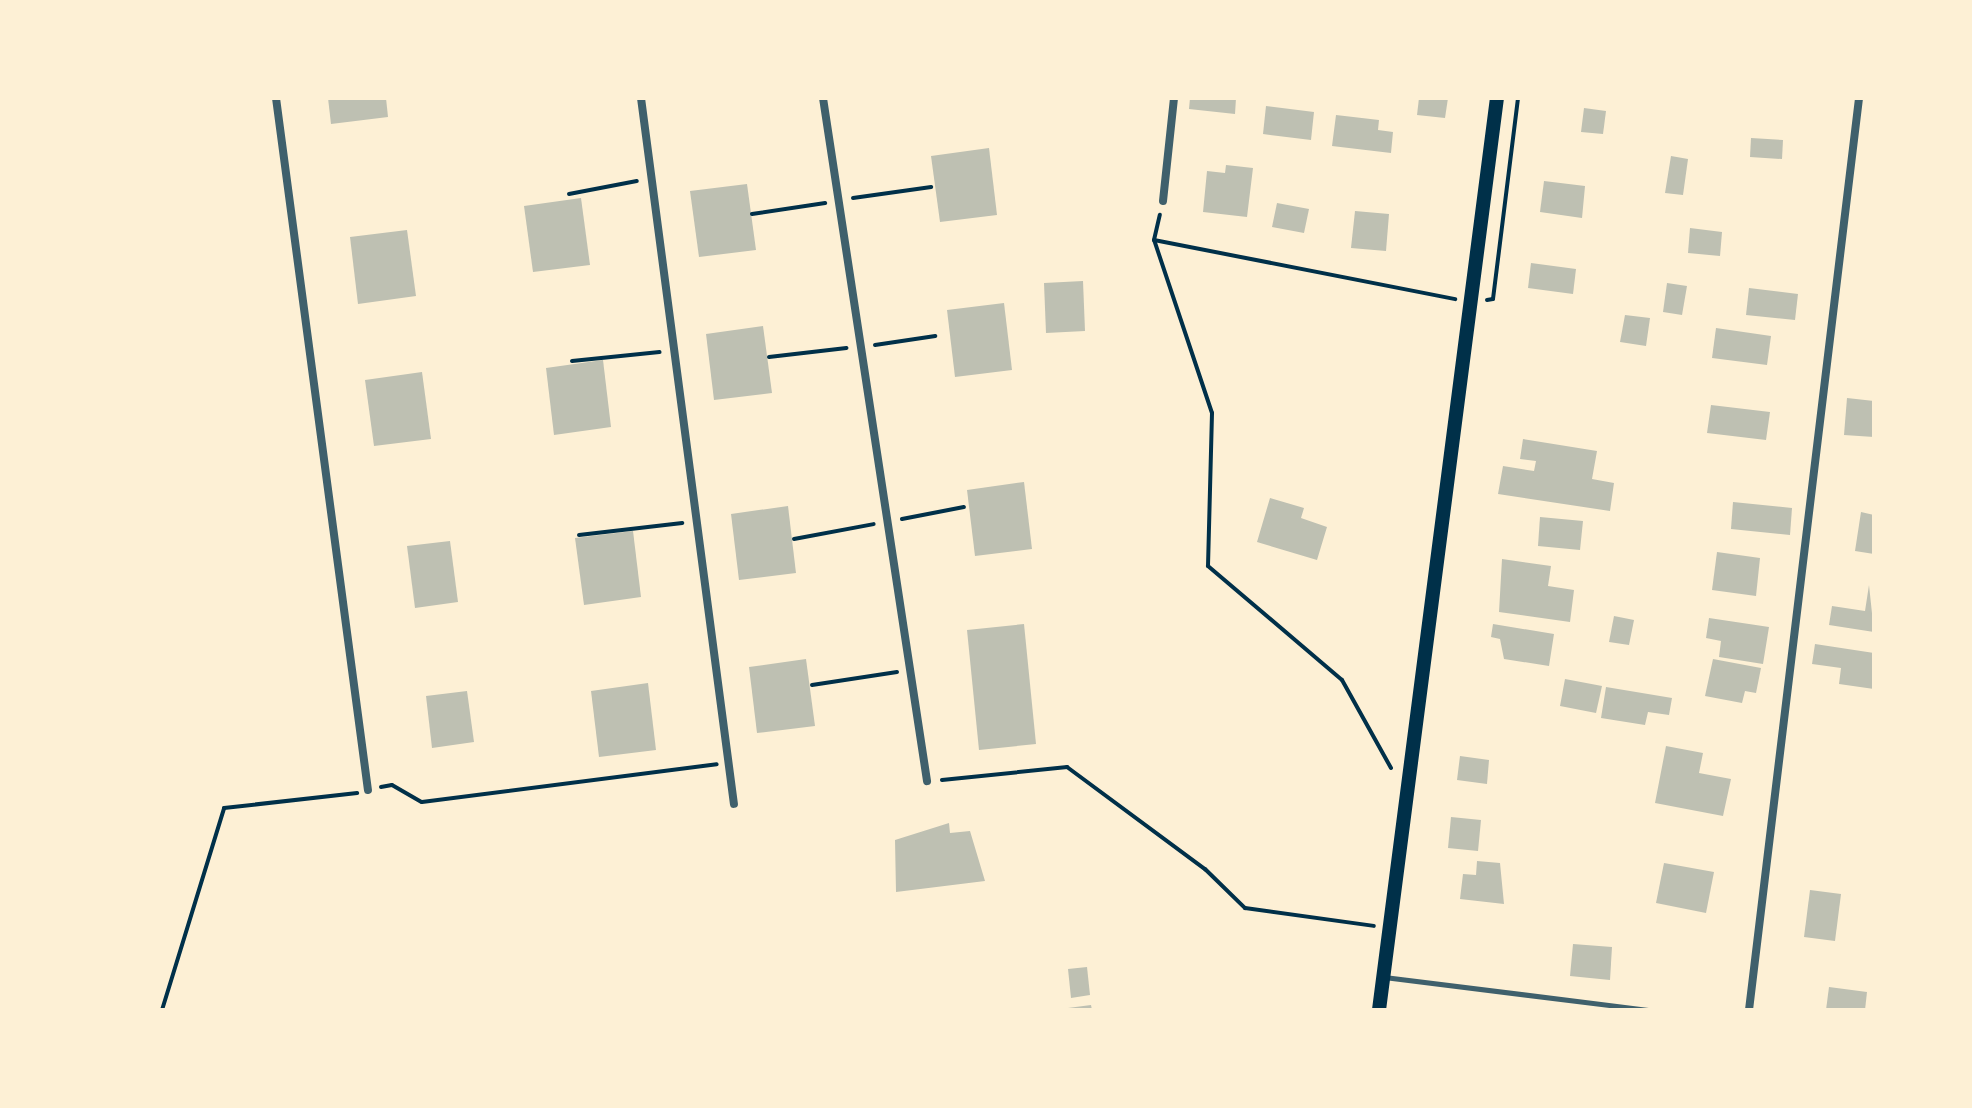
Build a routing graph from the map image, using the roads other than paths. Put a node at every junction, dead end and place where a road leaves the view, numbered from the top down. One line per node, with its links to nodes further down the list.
1 (276, 98): 9 (street)
2 (641, 98): 10 (street)
3 (823, 98): 8 (street)
4 (1174, 98): 7 (street)
5 (1497, 98): 11 (main road)
6 (1859, 98): 14 (street)
7 (1163, 201)
8 (927, 781)
9 (368, 790)
10 (734, 804)
11 (1383, 977): 12 (main road); 13 (lane)
12 (1379, 1010)
13 (1650, 1010)
14 (1749, 1010)

